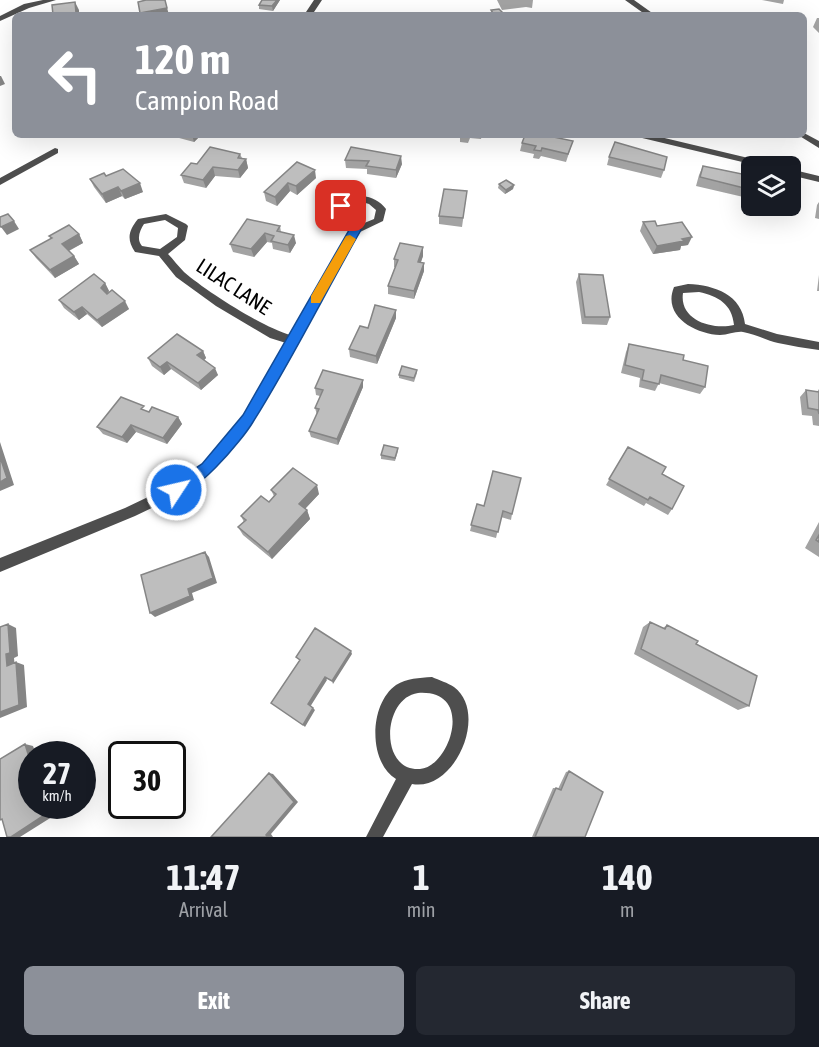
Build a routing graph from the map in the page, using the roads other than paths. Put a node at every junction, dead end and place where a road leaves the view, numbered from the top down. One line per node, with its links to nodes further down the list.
1 (52, 0): 3 (street)
2 (629, 0): 4 (street)
3 (15, 12)
4 (647, 12)
5 (653, 138): 7 (street)
6 (55, 151): 10 (street)
7 (741, 159)
8 (801, 175): 9 (street)
9 (819, 179)
10 (0, 182)
11 (356, 230): 14 (street)
12 (162, 253): 12 (street, LILAC LANE); 14 (street, LILAC LANE)
13 (740, 327): 13 (street); 15 (street)
14 (292, 340): 16 (street)
15 (819, 346)
16 (0, 565)
17 (407, 776): 17 (street); 18 (street)
18 (374, 837)

